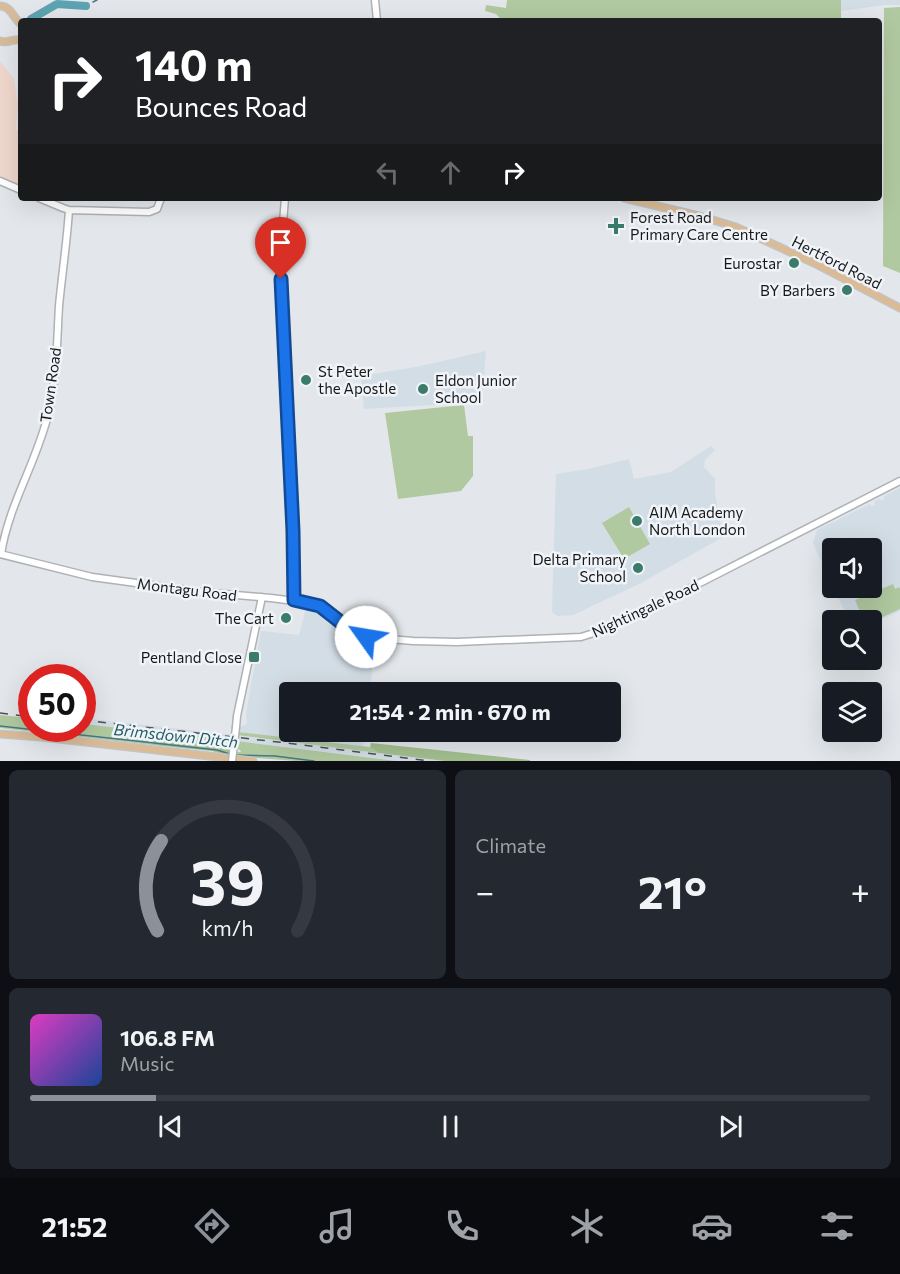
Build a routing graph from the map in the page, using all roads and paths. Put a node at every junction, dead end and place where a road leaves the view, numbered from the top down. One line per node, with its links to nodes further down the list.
1 (375, 0): 3 (street)
2 (4, 4): 4 (main road)
3 (376, 18)
4 (18, 29)
5 (18, 32): 6 (main road)
6 (0, 41)
7 (0, 181): 8 (street)
8 (18, 189)
9 (46, 201): 13 (street)
10 (161, 201): 13 (street)
11 (285, 201): 18 (street)
12 (636, 201): 14 (main road, Hertford Road)
13 (69, 210): 16 (street, Town Road)
14 (900, 308)
15 (900, 481): 19 (street, Nightingale Road)
16 (1, 554): 17 (street, Montagu Road)
17 (262, 597): 18 (street, Montagu Road); 21 (street, bridge)
18 (294, 600): 19 (street, Montagu Road)
19 (366, 637)
20 (0, 734): 22 (main road)
21 (232, 761)
22 (253, 761)

